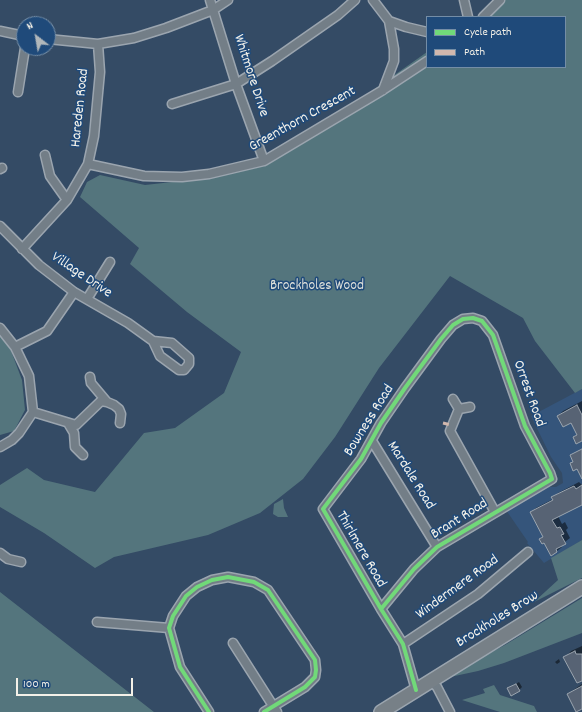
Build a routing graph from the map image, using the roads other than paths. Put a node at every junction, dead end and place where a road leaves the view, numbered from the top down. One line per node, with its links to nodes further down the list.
1 (210, 0): 7 (street, Whitmore Drive)
2 (228, 0): 7 (street)
3 (355, 0): 18 (street)
4 (373, 0): 10 (street)
5 (464, 0): 8 (street)
6 (500, 0): 9 (street)
7 (213, 10): 15 (street); 18 (street, Whitmore Drive)
8 (468, 16)
9 (484, 16)
10 (389, 21): 12 (street); 19 (street)
11 (0, 31): 13 (street)
12 (426, 32)
13 (16, 34)
14 (56, 40): 15 (street)
15 (98, 44): 24 (street, Hareden Road)
16 (24, 56): 20 (street)
17 (426, 62): 19 (street, Greenthorn Crescent)
18 (236, 84): 21 (street); 23 (street, Whitmore Drive)
19 (382, 90): 23 (street, Greenthorn Crescent)
20 (18, 92)
21 (172, 104)
22 (45, 155): 25 (street)
23 (264, 161): 24 (street, Greenthorn Crescent)
24 (88, 164): 25 (street, Hareden Road)
25 (67, 200): 27 (street, Hareden Road)
26 (0, 226): 27 (street, Village Drive)
27 (22, 249): 29 (street, Village Drive)
28 (110, 262): 30 (street)
29 (74, 292): 30 (street, Village Drive); 34 (street)
30 (87, 299): 33 (street, Village Drive)
31 (473, 318): 43 (street, Bowness Road); 46 (street, Orrest Road)
32 (0, 328): 34 (street)
33 (153, 341): 33 (street, Village Drive)
34 (15, 347): 40 (street)
35 (90, 377): 37 (street)
36 (454, 399): 39 (street)
37 (107, 402): 41 (street); 42 (street)
38 (470, 407): 39 (street)
39 (459, 409): 48 (street)
40 (34, 412): 41 (street); 44 (street)
41 (68, 423): 45 (street)
42 (120, 423)
43 (372, 441): 47 (street, Bowness Road); 49 (street, Mardale Road)
44 (0, 447)
45 (83, 455)
46 (547, 483): 48 (street, Brant Road)
47 (322, 509): 54 (street, Thirlmere Road)
48 (495, 512): 49 (street, Brant Road)
49 (437, 547): 54 (street, Brant Road)
50 (528, 552): 58 (street, Windermere Road)
51 (0, 553): 52 (street)
52 (21, 562)
53 (582, 587): 59 (highway, Brockholes Brow)
54 (381, 609): 58 (street, Thirlmere Road)
55 (97, 622): 56 (street)
56 (169, 628): 61 (street); 62 (street)
57 (233, 643): 61 (street)
58 (403, 644): 60 (street, Thirlmere Road)
59 (431, 681): 60 (highway, Brockholes Brow); 65 (street)
60 (416, 690): 64 (highway, Brockholes Brow)
61 (275, 709): 63 (street)
62 (209, 712)
63 (264, 712)
64 (381, 712)
65 (450, 712)

